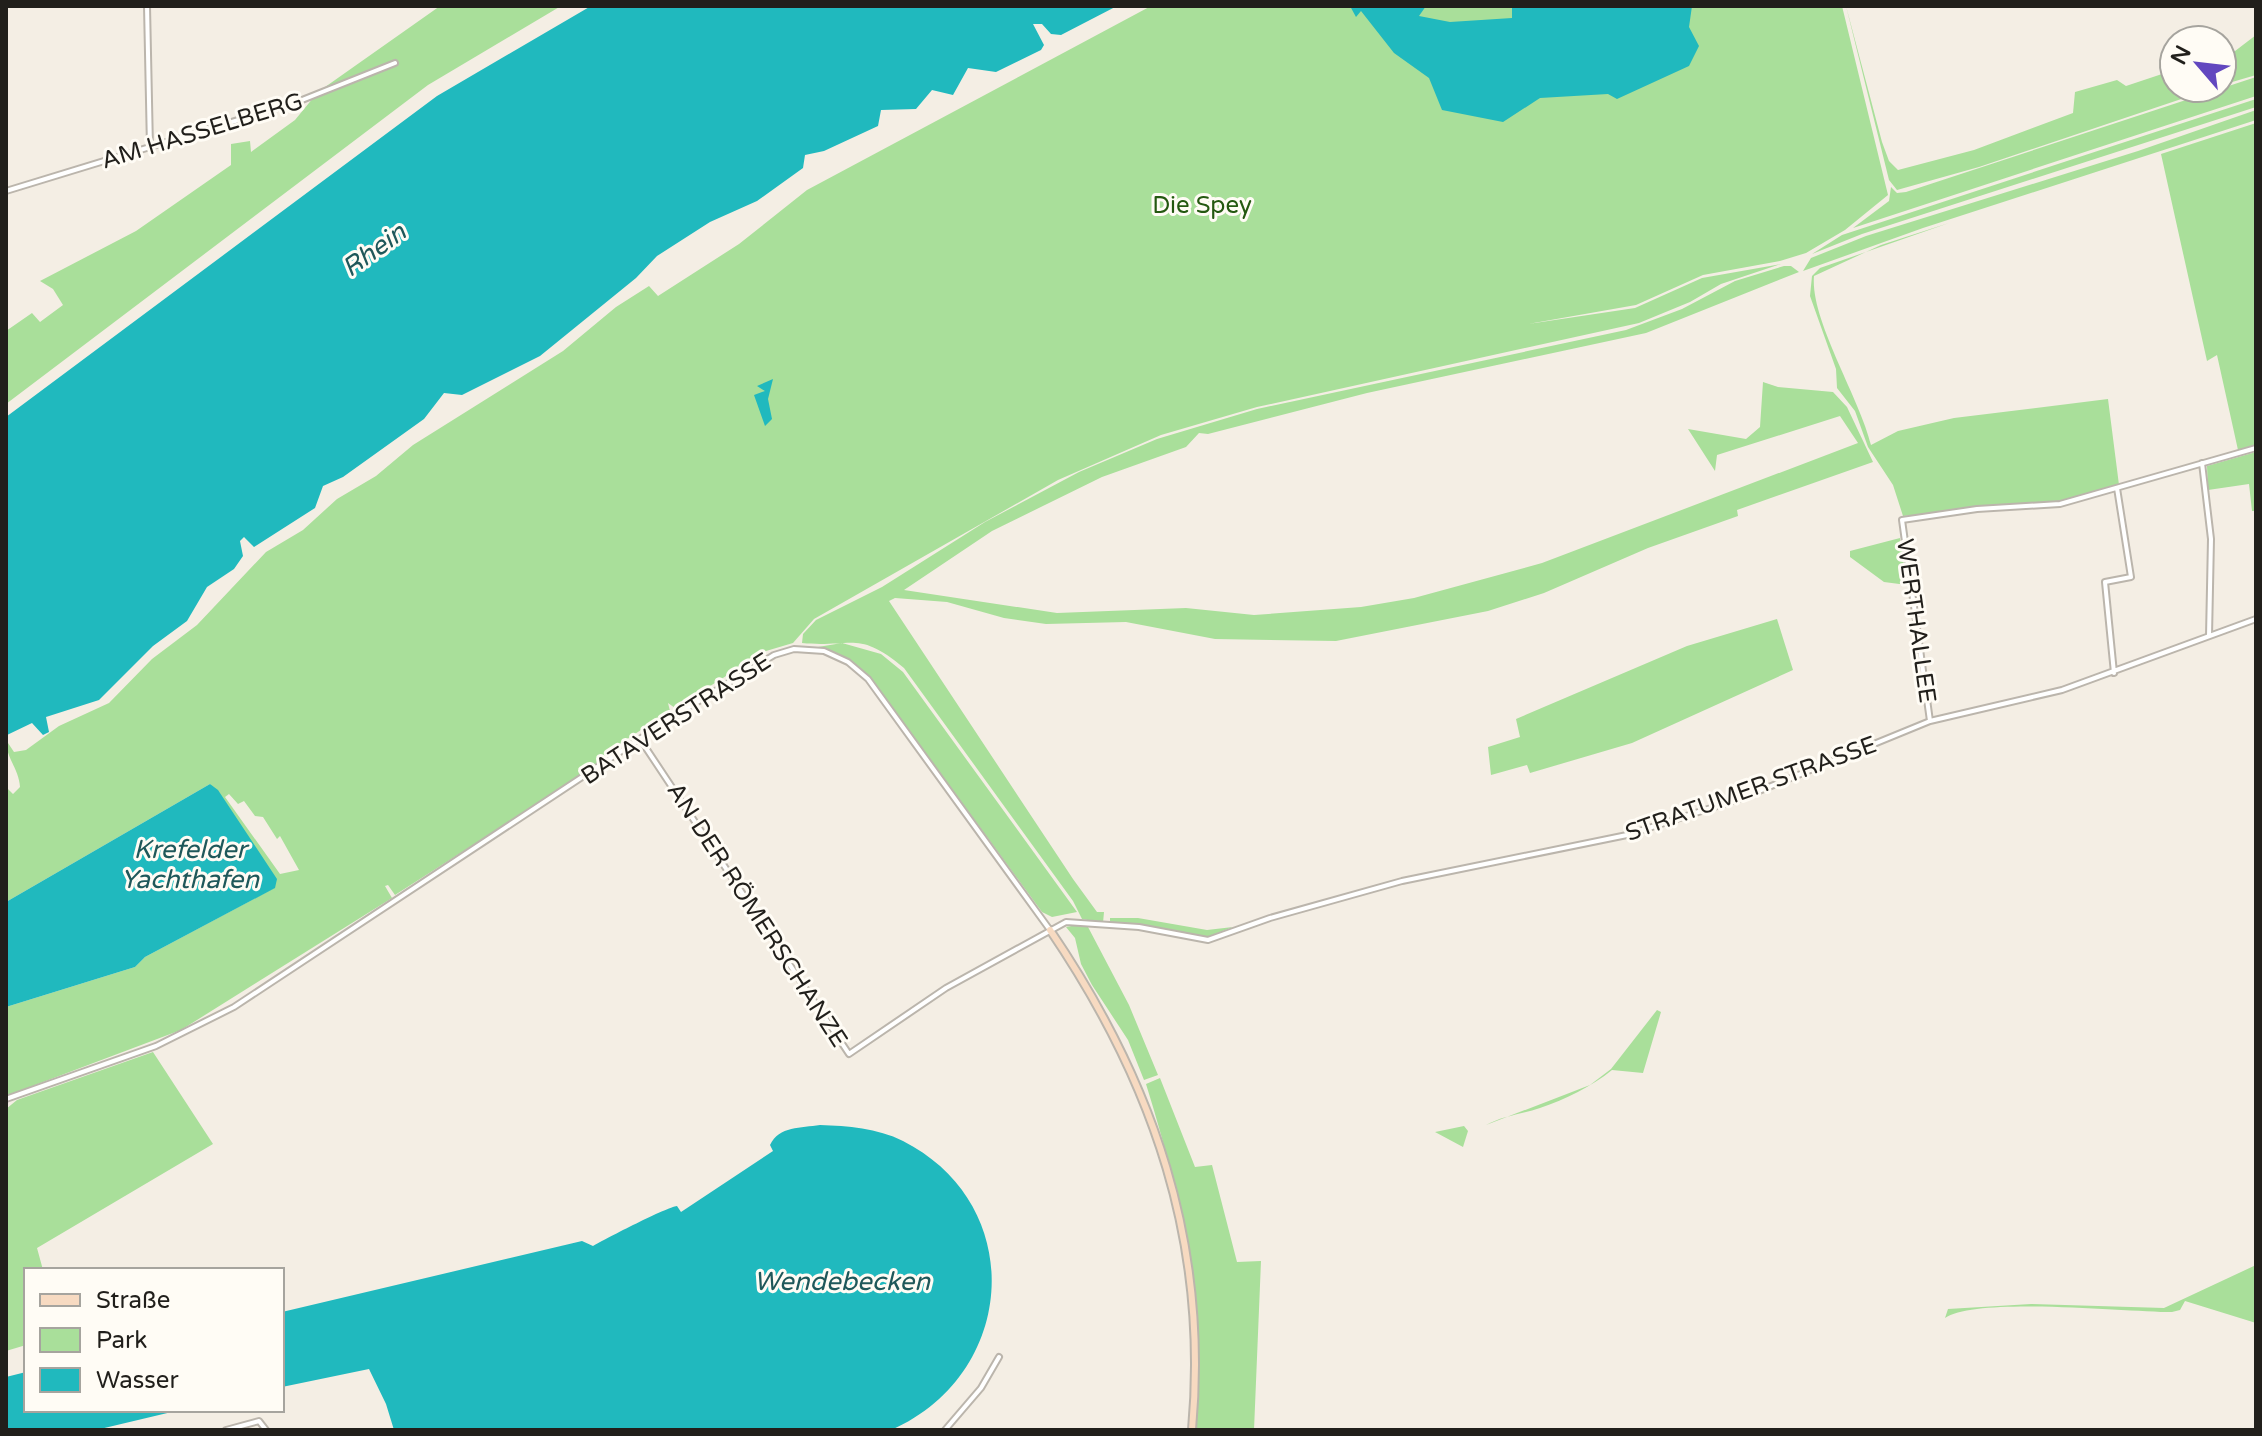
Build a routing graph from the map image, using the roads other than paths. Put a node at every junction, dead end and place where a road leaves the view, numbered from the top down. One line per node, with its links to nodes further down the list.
1 (147, 6): 3 (street)
2 (395, 63): 3 (street, AM HASSELBERG)
3 (150, 148): 4 (street, AM HASSELBERG)
4 (6, 191)
5 (2256, 448): 6 (street)
6 (2202, 463): 7 (street); 9 (street)
7 (2117, 488): 10 (street); 11 (street, WERTHALLEE)
8 (2256, 619): 9 (street, STRATUMER STRASSE)
9 (2209, 637): 10 (street, STRATUMER STRASSE)
10 (2114, 673): 11 (street, STRATUMER STRASSE)
11 (1930, 721): 13 (street, STRATUMER STRASSE)
12 (640, 739): 13 (street, BATAVERSTRASSE); 13 (street, AN DER RÖMERSCHANZE); 14 (street, BATAVERSTRASSE)
13 (1050, 930): 19 (street, BATAVERSTRASSE)
14 (6, 1099)
15 (999, 1357): 18 (street)
16 (226, 1430): 17 (street)
17 (266, 1430)
18 (945, 1430)
19 (1192, 1430)

